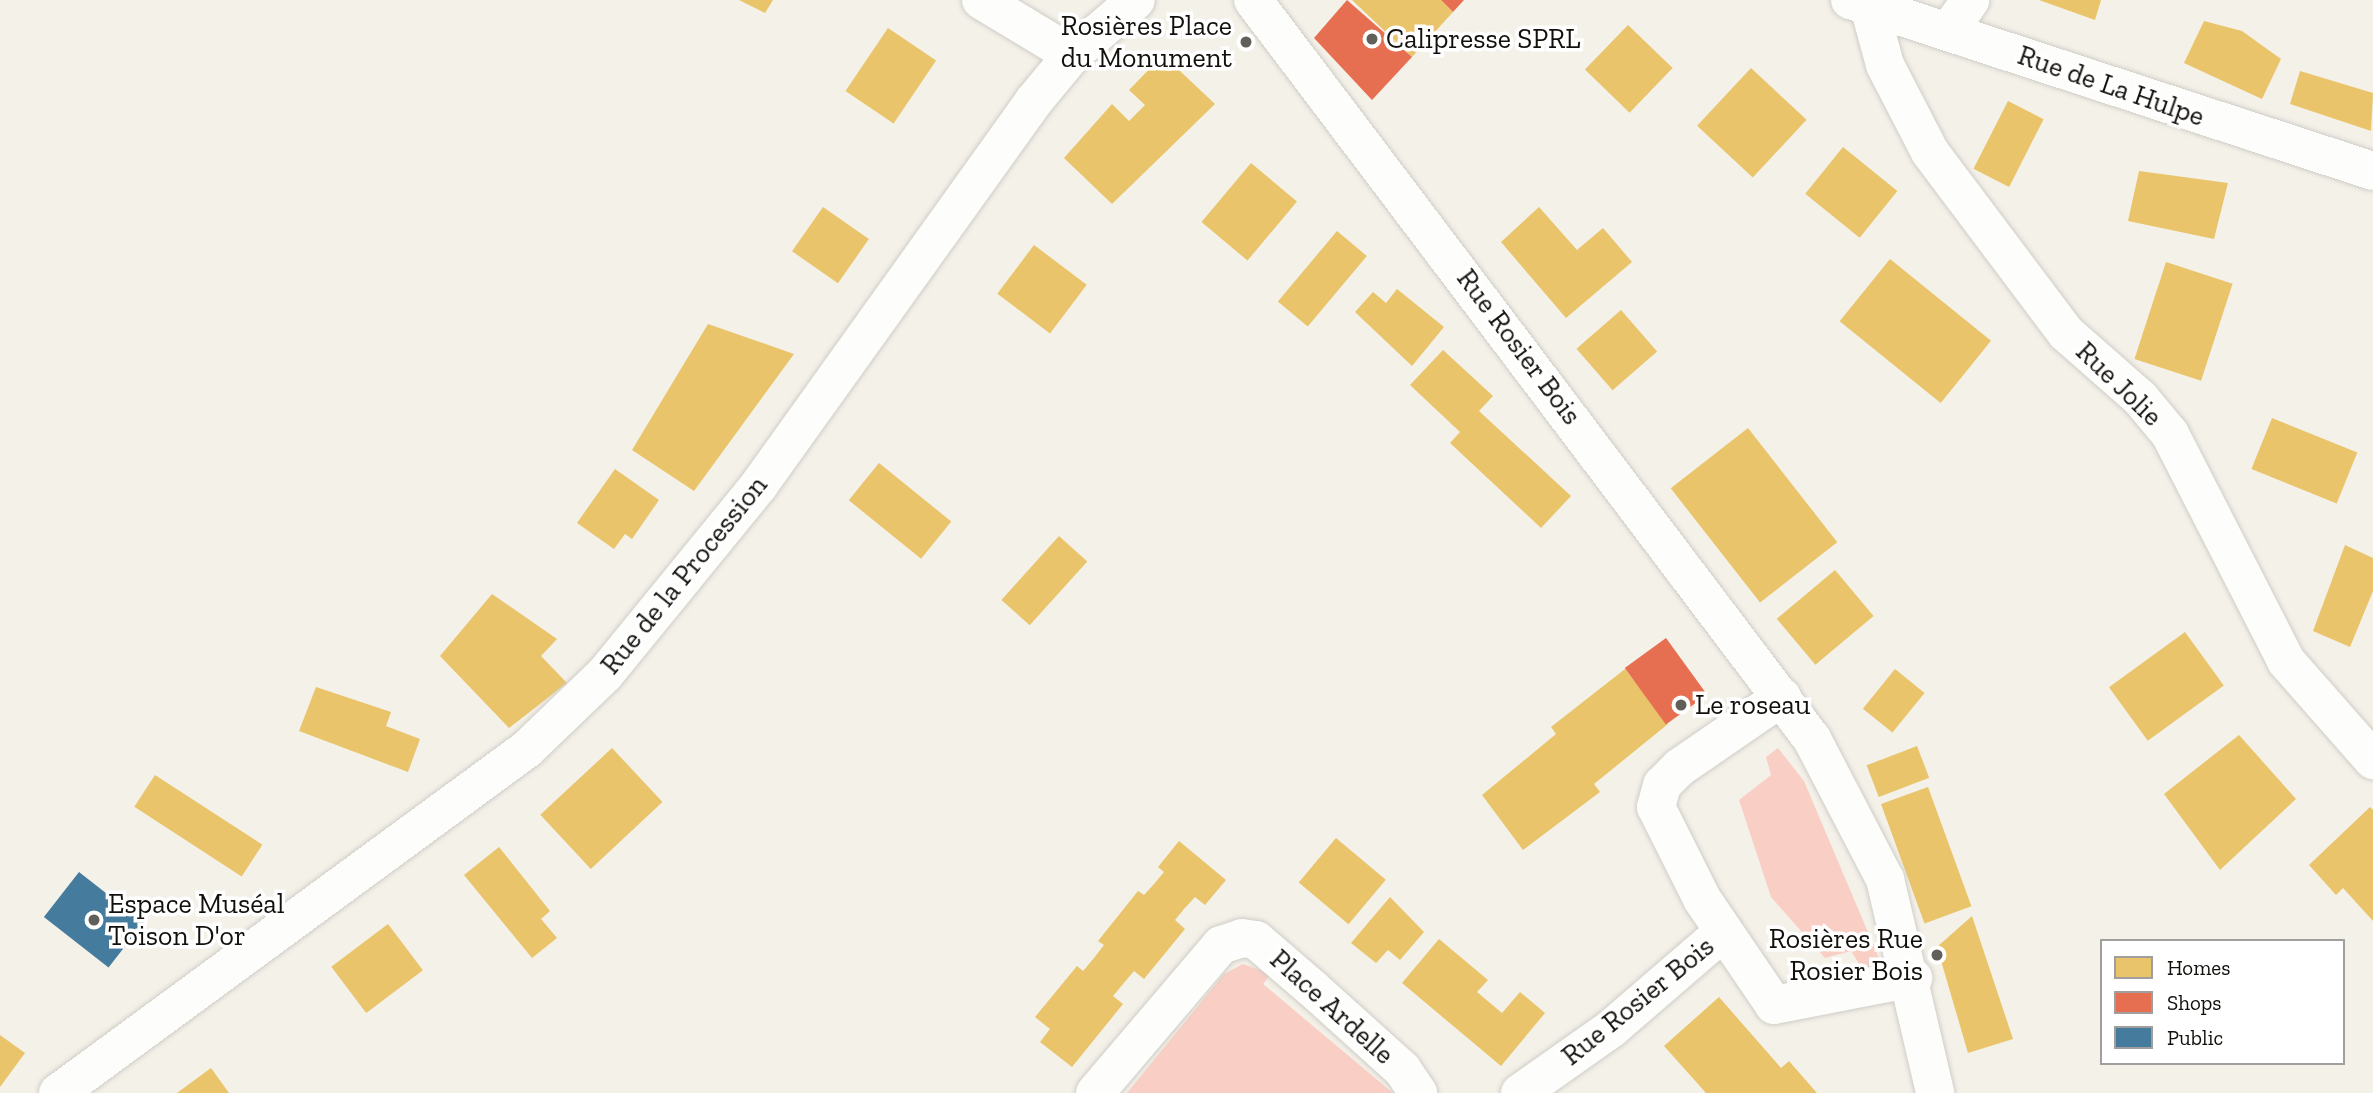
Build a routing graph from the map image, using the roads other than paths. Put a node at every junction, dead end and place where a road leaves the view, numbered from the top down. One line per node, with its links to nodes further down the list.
1 (981, 0): 7 (street)
2 (1136, 0): 7 (street, Rue de la Procession)
3 (1253, 0): 9 (street, Rue Rosier Bois)
4 (1970, 0): 6 (street)
5 (1860, 3): 6 (street, Rue de La Hulpe); 10 (street, Rue Jolie)
6 (1948, 32): 8 (street, Rue de La Hulpe)
7 (1072, 55): 13 (street, Rue de la Procession)
8 (2373, 171)
9 (1782, 696): 11 (street, Rue Rosier Bois); 12 (street, Rue Rosier Bois)
10 (2373, 760)
11 (1722, 933): 12 (street, Rue Rosier Bois); 16 (street, Rue Rosier Bois)
12 (1913, 978): 17 (street, Rue Rosier Bois)
13 (58, 1093)
14 (1095, 1093): 15 (street, Place Ardelle)
15 (1418, 1093)
16 (1520, 1093)
17 (1935, 1093)

